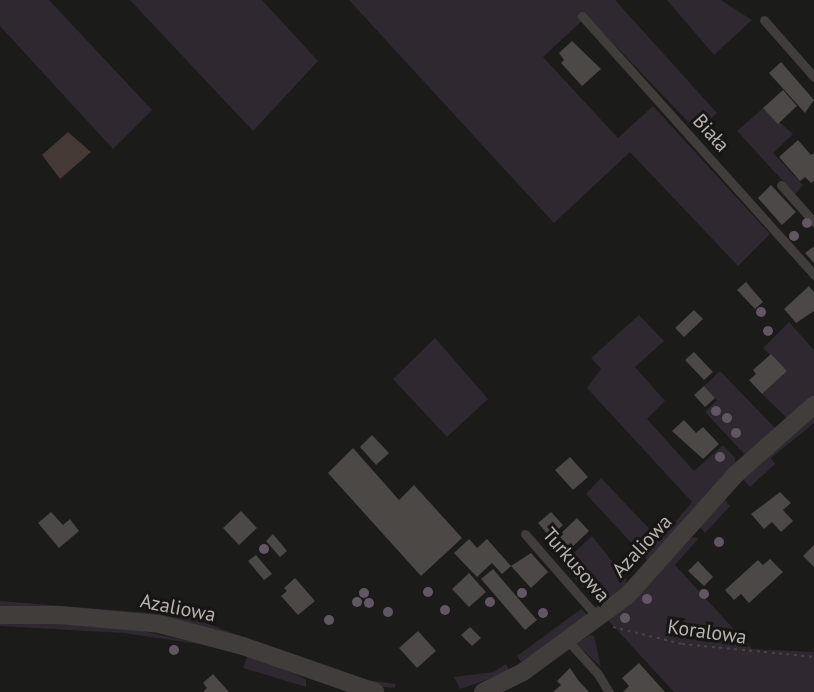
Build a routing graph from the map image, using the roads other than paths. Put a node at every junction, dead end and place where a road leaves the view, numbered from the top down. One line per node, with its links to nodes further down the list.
1 (582, 16): 6 (lane, Biała)
2 (764, 20): 3 (lane)
3 (814, 77)
4 (781, 185): 5 (lane)
5 (814, 222)
6 (814, 275)
7 (814, 405): 10 (street, Azaliowa)
8 (525, 534): 10 (lane, Turkusowa)
9 (0, 615): 12 (street, Azaliowa)
10 (600, 620): 11 (street, Azaliowa)
11 (568, 641): 13 (street, Azaliowa); 14 (lane)
12 (375, 692)
13 (483, 692)
14 (609, 692)

